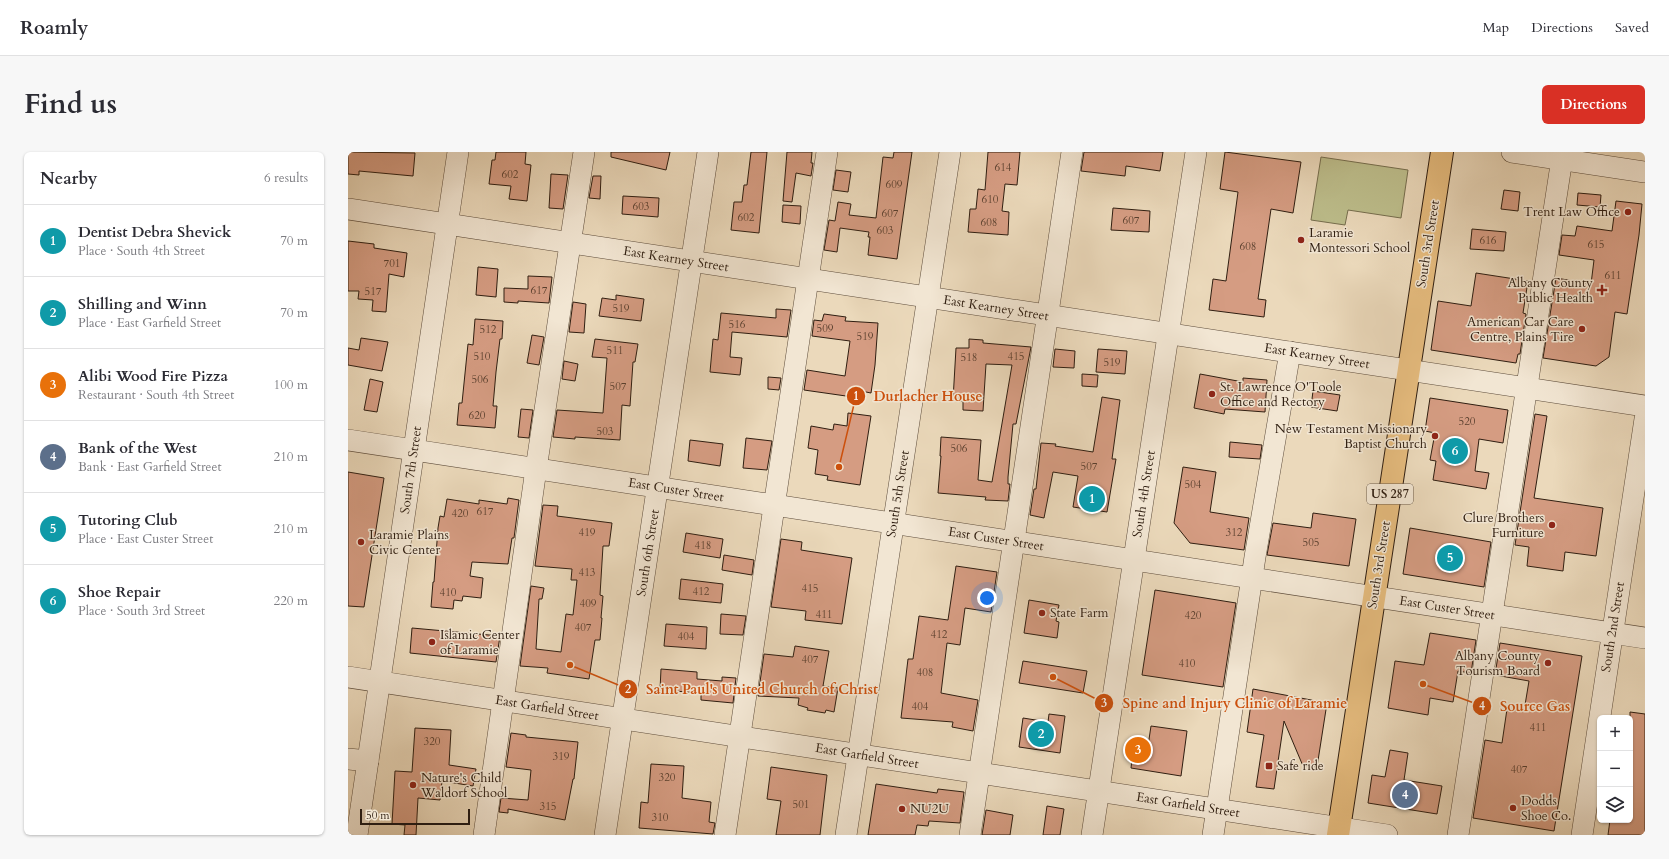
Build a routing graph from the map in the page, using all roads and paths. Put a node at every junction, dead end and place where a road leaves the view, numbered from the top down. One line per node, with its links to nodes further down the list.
1 (458, 152): 13 (street, South 7th Street)
2 (584, 152): 14 (street)
3 (708, 152): 15 (street, South 6th Street)
4 (827, 152): 16 (street)
5 (950, 152): 17 (street, South 5th Street)
6 (1072, 152): 18 (street)
7 (1196, 152): 19 (street, South 4th Street)
8 (1442, 152): 21 (main road, South 3rd Street / US 287)
9 (1512, 152): 10 (street)
10 (1562, 156): 11 (street); 22 (street)
11 (1645, 172)
12 (348, 209): 13 (street, East Kearney Street)
13 (448, 224): 14 (street, East Kearney Street); 26 (street, South 7th Street)
14 (570, 243): 15 (street, East Kearney Street); 27 (street)
15 (692, 261): 16 (street, East Kearney Street); 28 (street, South 6th Street)
16 (808, 279): 17 (street, East Kearney Street); 29 (street)
17 (928, 297): 18 (street, East Kearney Street); 30 (street, South 5th Street)
18 (1049, 316): 19 (street, East Kearney Street); 31 (street)
19 (1168, 334): 20 (street, East Kearney Street); 32 (street, South 4th Street)
20 (1290, 352): 21 (street, East Kearney Street); 33 (street)
21 (1409, 370): 22 (street, East Kearney Street); 34 (main road, South 3rd Street / US 287)
22 (1526, 388): 23 (street, East Kearney Street); 35 (street)
23 (1645, 406)
24 (1645, 419): 36 (street, South 2nd Street)
25 (348, 440): 26 (street, East Custer Street)
26 (414, 450): 27 (street, East Custer Street); 39 (street, South 7th Street)
27 (536, 469): 28 (street, East Custer Street); 40 (street)
28 (658, 487): 29 (street, East Custer Street); 41 (street, South 6th Street)
29 (775, 505): 30 (street, East Custer Street); 42 (street)
30 (894, 523): 31 (street, East Custer Street); 43 (street, South 5th Street)
31 (1013, 542): 32 (street, East Custer Street); 46 (street)
32 (1134, 560): 33 (street, East Custer Street); 47 (street, South 4th Street)
33 (1252, 578): 34 (street, East Custer Street); 48 (street)
34 (1374, 597): 35 (street, East Custer Street); 49 (main road, South 3rd Street / US 287)
35 (1492, 615): 36 (street, East Custer Street); 59 (street)
36 (1612, 633): 37 (street, East Custer Street); 60 (street, South 2nd Street)
37 (1645, 638)
38 (348, 677): 39 (street, East Garfield Street)
39 (380, 682): 40 (street, East Garfield Street); 45 (street, South 7th Street)
40 (503, 701): 41 (street, East Garfield Street); 51 (street)
41 (622, 719): 42 (street, East Garfield Street); 52 (street, South 6th Street)
42 (740, 737): 43 (street, East Garfield Street); 53 (street)
43 (859, 755): 46 (street, East Garfield Street); 54 (street, South 5th Street)
44 (348, 758): 45 (street)
45 (368, 762): 50 (street, South 7th Street)
46 (978, 773): 47 (street, East Garfield Street); 55 (street)
47 (1099, 791): 48 (street, East Garfield Street); 56 (street, South 4th Street)
48 (1218, 809): 49 (street, East Garfield Street); 57 (street)
49 (1339, 831): 58 (street, East Garfield Street)
50 (357, 835)
51 (484, 835)
52 (605, 835)
53 (725, 835)
54 (846, 835)
55 (970, 835)
56 (1092, 835)
57 (1213, 835)
58 (1387, 835)
59 (1458, 835)
60 (1582, 835)

